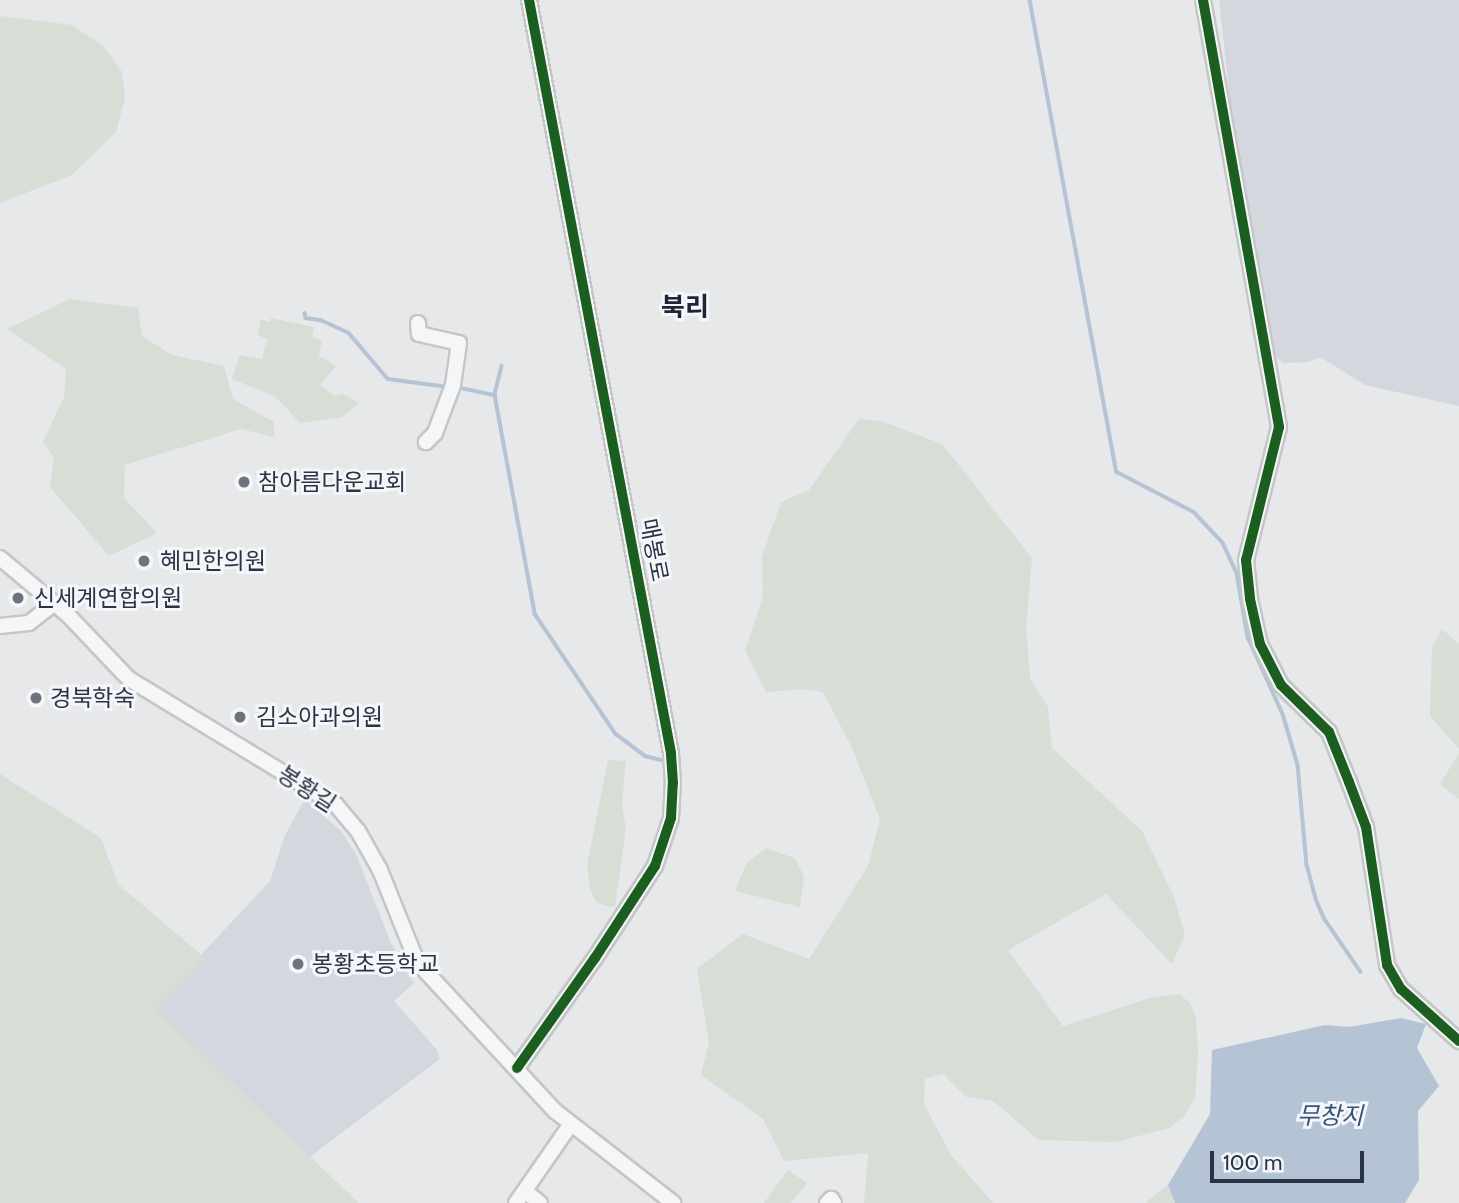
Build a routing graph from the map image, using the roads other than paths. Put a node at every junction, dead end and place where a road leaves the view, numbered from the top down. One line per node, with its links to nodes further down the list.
1 (529, 0): 9 (street, 매봉로)
2 (1203, 0): 8 (street)
3 (419, 329): 4 (street)
4 (426, 442)
5 (0, 558): 6 (street, 봉황길)
6 (55, 603): 7 (street); 9 (street, 봉황길)
7 (0, 626)
8 (1459, 1041)
9 (517, 1068): 10 (street, 봉황길)
10 (571, 1124): 11 (street); 12 (street, 봉황길)
11 (521, 1197): 13 (street)
12 (663, 1200)
13 (540, 1203)
14 (827, 1203): 15 (street)
15 (834, 1203)

